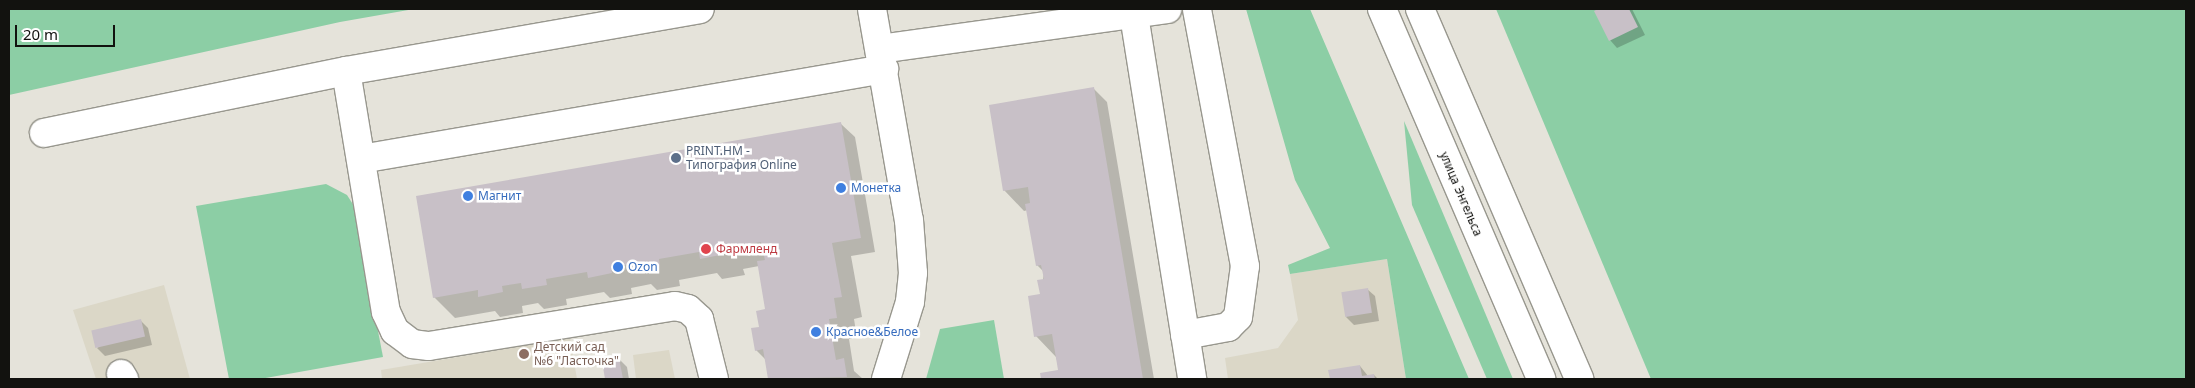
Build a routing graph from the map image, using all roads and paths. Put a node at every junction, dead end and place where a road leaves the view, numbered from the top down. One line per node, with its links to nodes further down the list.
1 (700, 9): 9 (main road)
2 (872, 9): 8 (main road)
3 (1167, 9): 7 (main road)
4 (1198, 9): 12 (main road)
5 (1382, 9): 16 (main road, улица Энгельса)
6 (1420, 9): 17 (main road)
7 (1133, 11): 8 (main road); 12 (main road)
8 (882, 59): 11 (main road); 14 (main road)
9 (346, 70): 10 (main road); 11 (main road)
10 (44, 133)
11 (361, 159): 13 (main road)
12 (1185, 335): 15 (main road)
13 (714, 379)
14 (886, 379)
15 (1192, 379)
16 (1541, 379)
17 (1579, 379)

